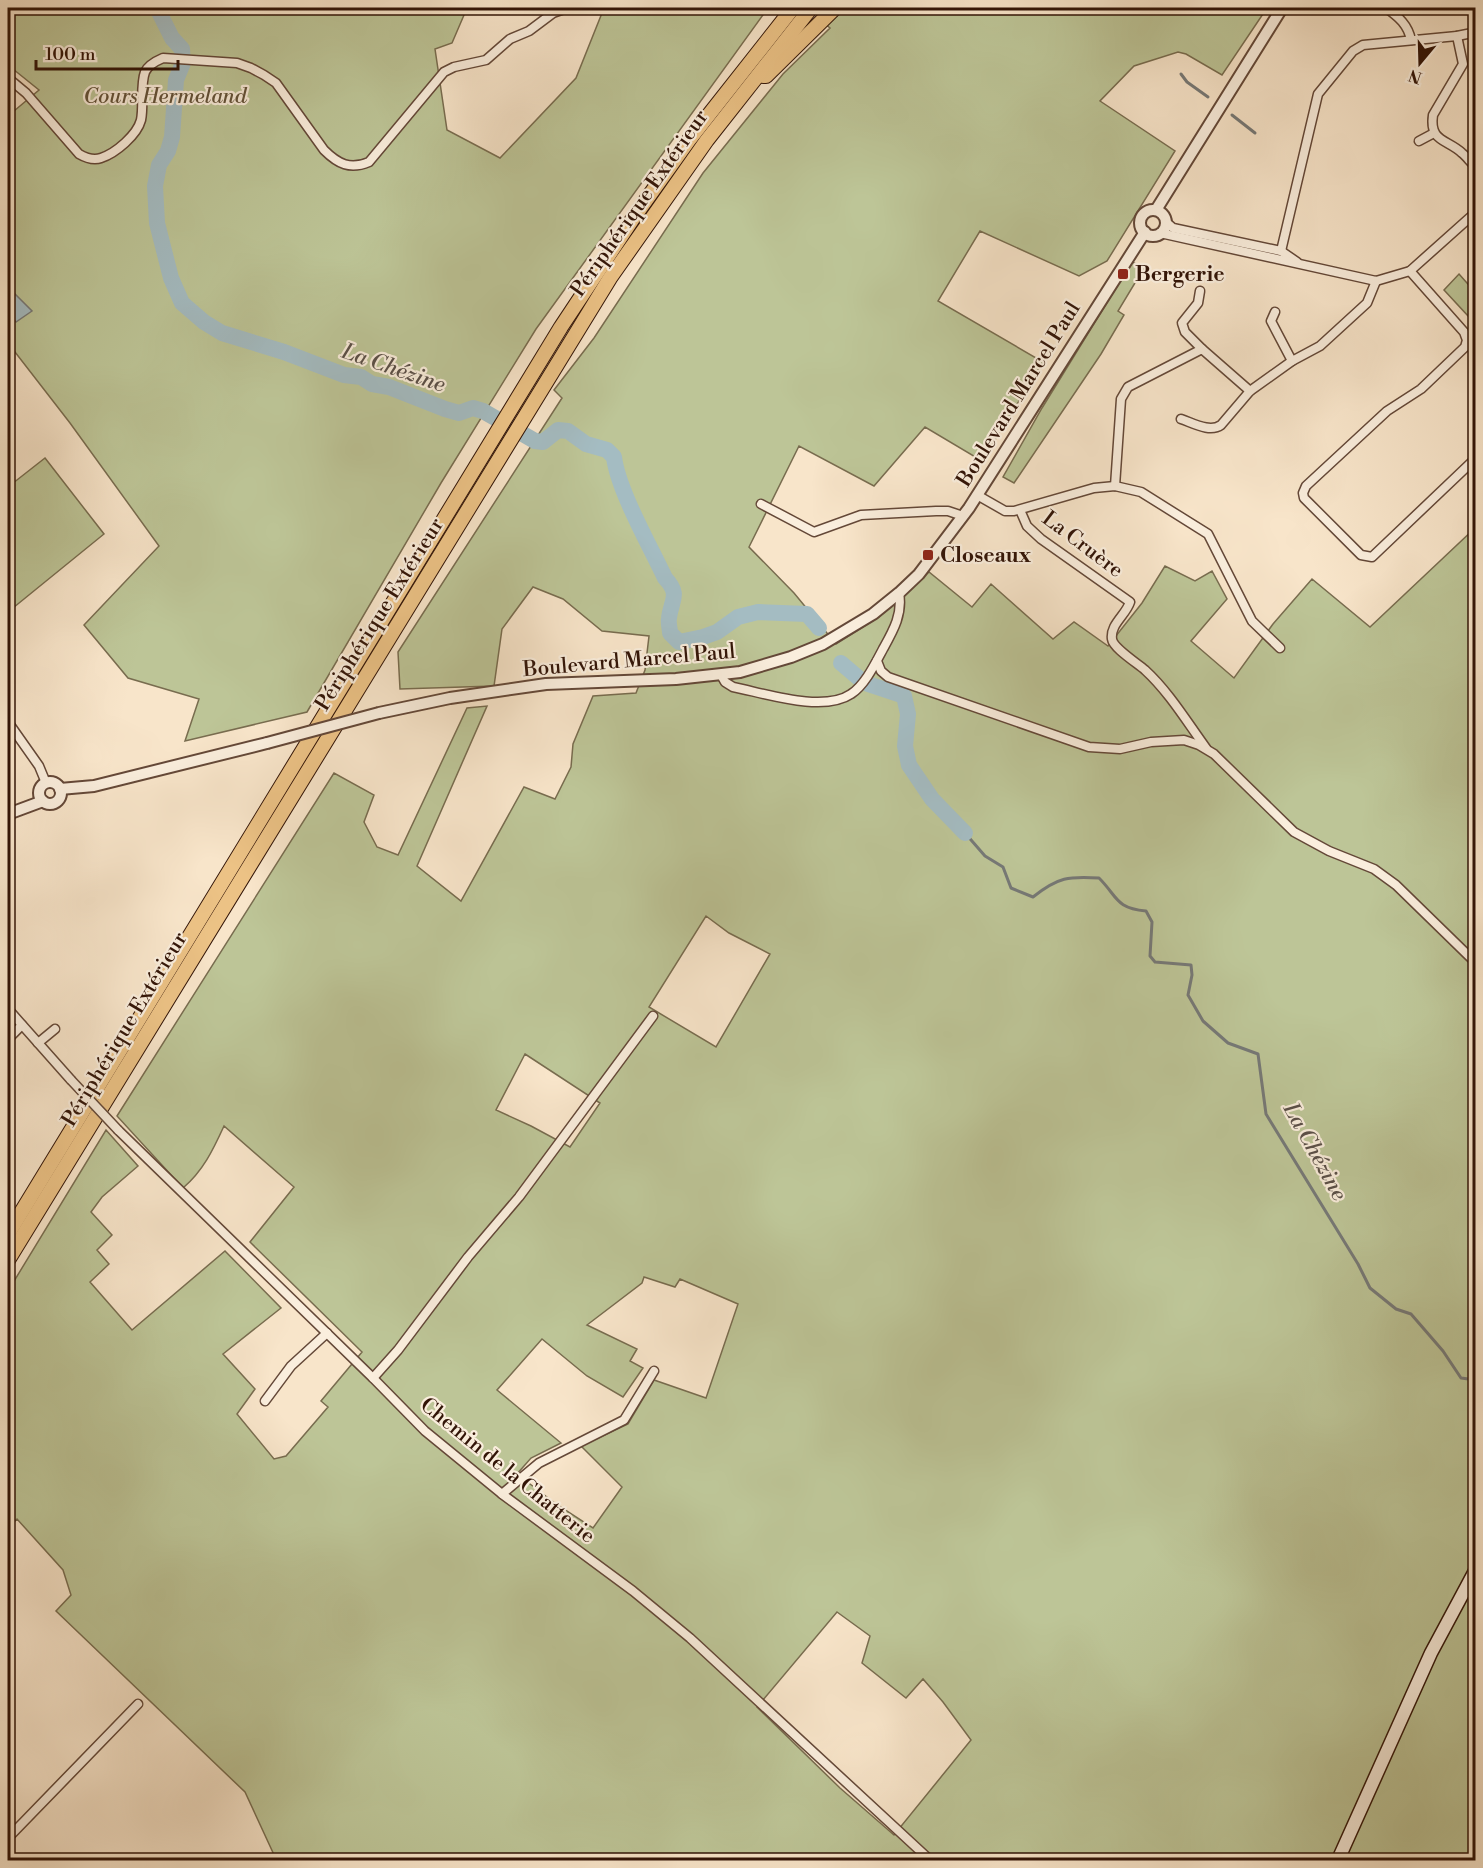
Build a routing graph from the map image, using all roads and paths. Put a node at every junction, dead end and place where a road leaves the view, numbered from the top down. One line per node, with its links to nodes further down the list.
1 (567, 8): 11 (street)
2 (793, 8): 53 (highway)
3 (811, 8): 10 (highway, Périphérique Extérieur)
4 (835, 8): 10 (highway)
5 (1281, 8): 15 (street)
6 (1386, 8): 9 (street)
7 (1476, 30): 8 (street)
8 (1457, 36): 9 (street); 12 (street)
9 (1411, 40): 20 (street)
10 (755, 77): 54 (highway, Périphérique Extérieur)
11 (8, 78)
12 (1434, 133): 13 (street); 14 (street)
13 (1419, 141)
14 (1476, 167)
15 (1156, 210): 17 (street); 18 (street)
16 (1476, 212): 22 (street)
17 (1166, 222): 19 (street); 20 (street)
18 (1145, 232): 19 (street); 32 (street, Boulevard Marcel Paul)
19 (1161, 233): 21 (street)
20 (1281, 252): 21 (street)
21 (1303, 266): 23 (street)
22 (1410, 271): 23 (street); 30 (street)
23 (1376, 281): 27 (street)
24 (1200, 291): 26 (street)
25 (1275, 312): 27 (street)
26 (1202, 349): 28 (street); 31 (street)
27 (1292, 361): 28 (street)
28 (1250, 391): 29 (street)
29 (1181, 419)
30 (1476, 458)
31 (1115, 486): 34 (street); 37 (street)
32 (977, 495): 34 (street); 35 (street, Boulevard Marcel Paul)
33 (761, 504): 35 (street)
34 (1020, 510): 41 (street, La Cruère)
35 (963, 516): 36 (street, Boulevard Marcel Paul)
36 (899, 593): 38 (street); 39 (street, Boulevard Marcel Paul)
37 (1280, 648)
38 (877, 661): 39 (street); 41 (street)
39 (721, 675): 43 (street, Boulevard Marcel Paul, bridge)
40 (8, 722): 42 (street)
41 (1207, 750): 46 (street)
42 (46, 783): 43 (street); 44 (street)
43 (60, 789): 44 (street)
44 (43, 801): 45 (street)
45 (8, 814)
46 (1476, 963)
47 (8, 1010): 49 (street, Chemin de la Chatterie)
48 (653, 1016): 57 (street)
49 (22, 1025): 51 (street); 52 (street, Chemin de la Chatterie)
50 (55, 1029): 52 (street)
51 (8, 1039)
52 (38, 1043): 55 (street, Chemin de la Chatterie, bridge)
53 (8, 1234)
54 (8, 1260)
55 (327, 1333): 57 (street, Chemin de la Chatterie); 58 (street)
56 (654, 1371): 59 (street)
57 (374, 1378): 59 (street, Chemin de la Chatterie)
58 (265, 1401)
59 (502, 1494): 64 (street, Chemin de la Chatterie)
60 (1476, 1569): 61 (main road)
61 (1472, 1579): 65 (main road)
62 (138, 1704): 63 (street)
63 (8, 1838)
64 (930, 1860)
65 (1338, 1860)

